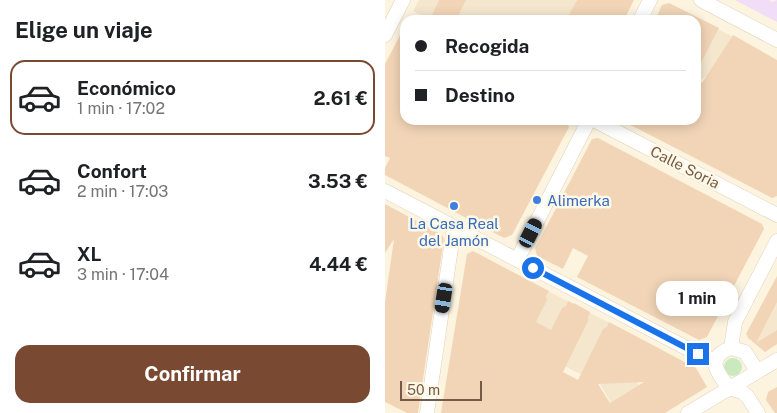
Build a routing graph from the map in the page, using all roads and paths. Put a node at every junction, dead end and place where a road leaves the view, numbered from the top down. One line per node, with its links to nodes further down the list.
1 (403, 0): 4 (street)
2 (650, 0): 5 (street)
3 (701, 0): 8 (street)
4 (401, 15)
5 (642, 15)
6 (400, 20): 7 (street)
7 (385, 35)
8 (777, 40)
9 (586, 125): 15 (street)
10 (604, 125): 12 (street, Calle Soria)
11 (385, 191): 13 (street)
12 (777, 215)
13 (454, 227): 15 (street); 20 (street)
14 (777, 241): 16 (street)
15 (517, 260): 17 (street)
16 (731, 348): 17 (street); 18 (street)
17 (715, 361): 19 (street)
18 (766, 366): 19 (street)
19 (734, 386): 21 (street); 22 (street)
20 (427, 413)
21 (688, 413)
22 (758, 413)

